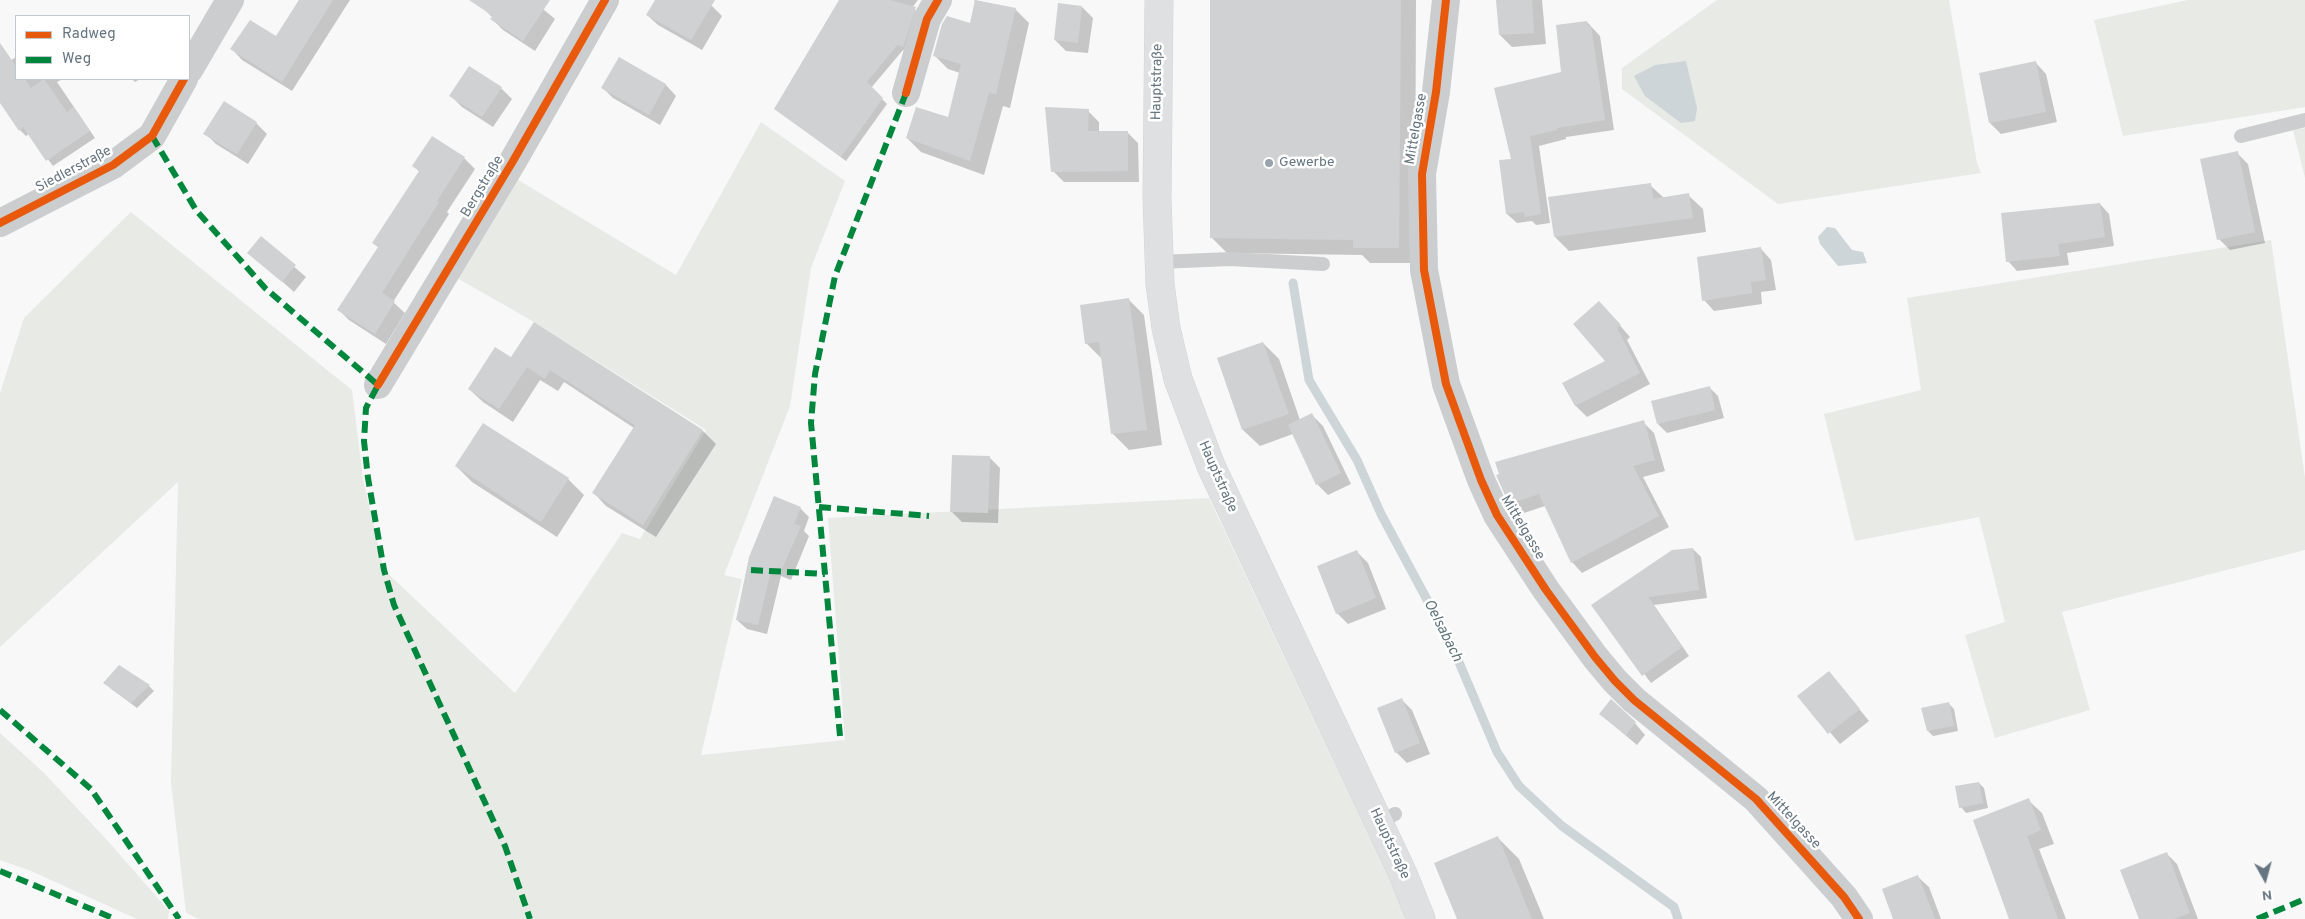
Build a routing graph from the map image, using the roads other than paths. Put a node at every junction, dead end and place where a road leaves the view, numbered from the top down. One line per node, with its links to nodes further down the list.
1 (230, 0): 6 (street)
2 (605, 0): 14 (street, Bergstraße)
3 (938, 0): 8 (street)
4 (1159, 0): 12 (main road, Hauptstraße)
5 (1446, 0): 16 (street, Mittelgasse)
6 (190, 68)
7 (183, 80): 11 (street, Siedlerstraße)
8 (906, 93)
9 (2305, 120): 10 (lane)
10 (2240, 136)
11 (0, 223)
12 (1159, 262): 13 (lane); 15 (main road, Hauptstraße)
13 (1323, 264)
14 (378, 385)
15 (1421, 919)
16 (1859, 919)

